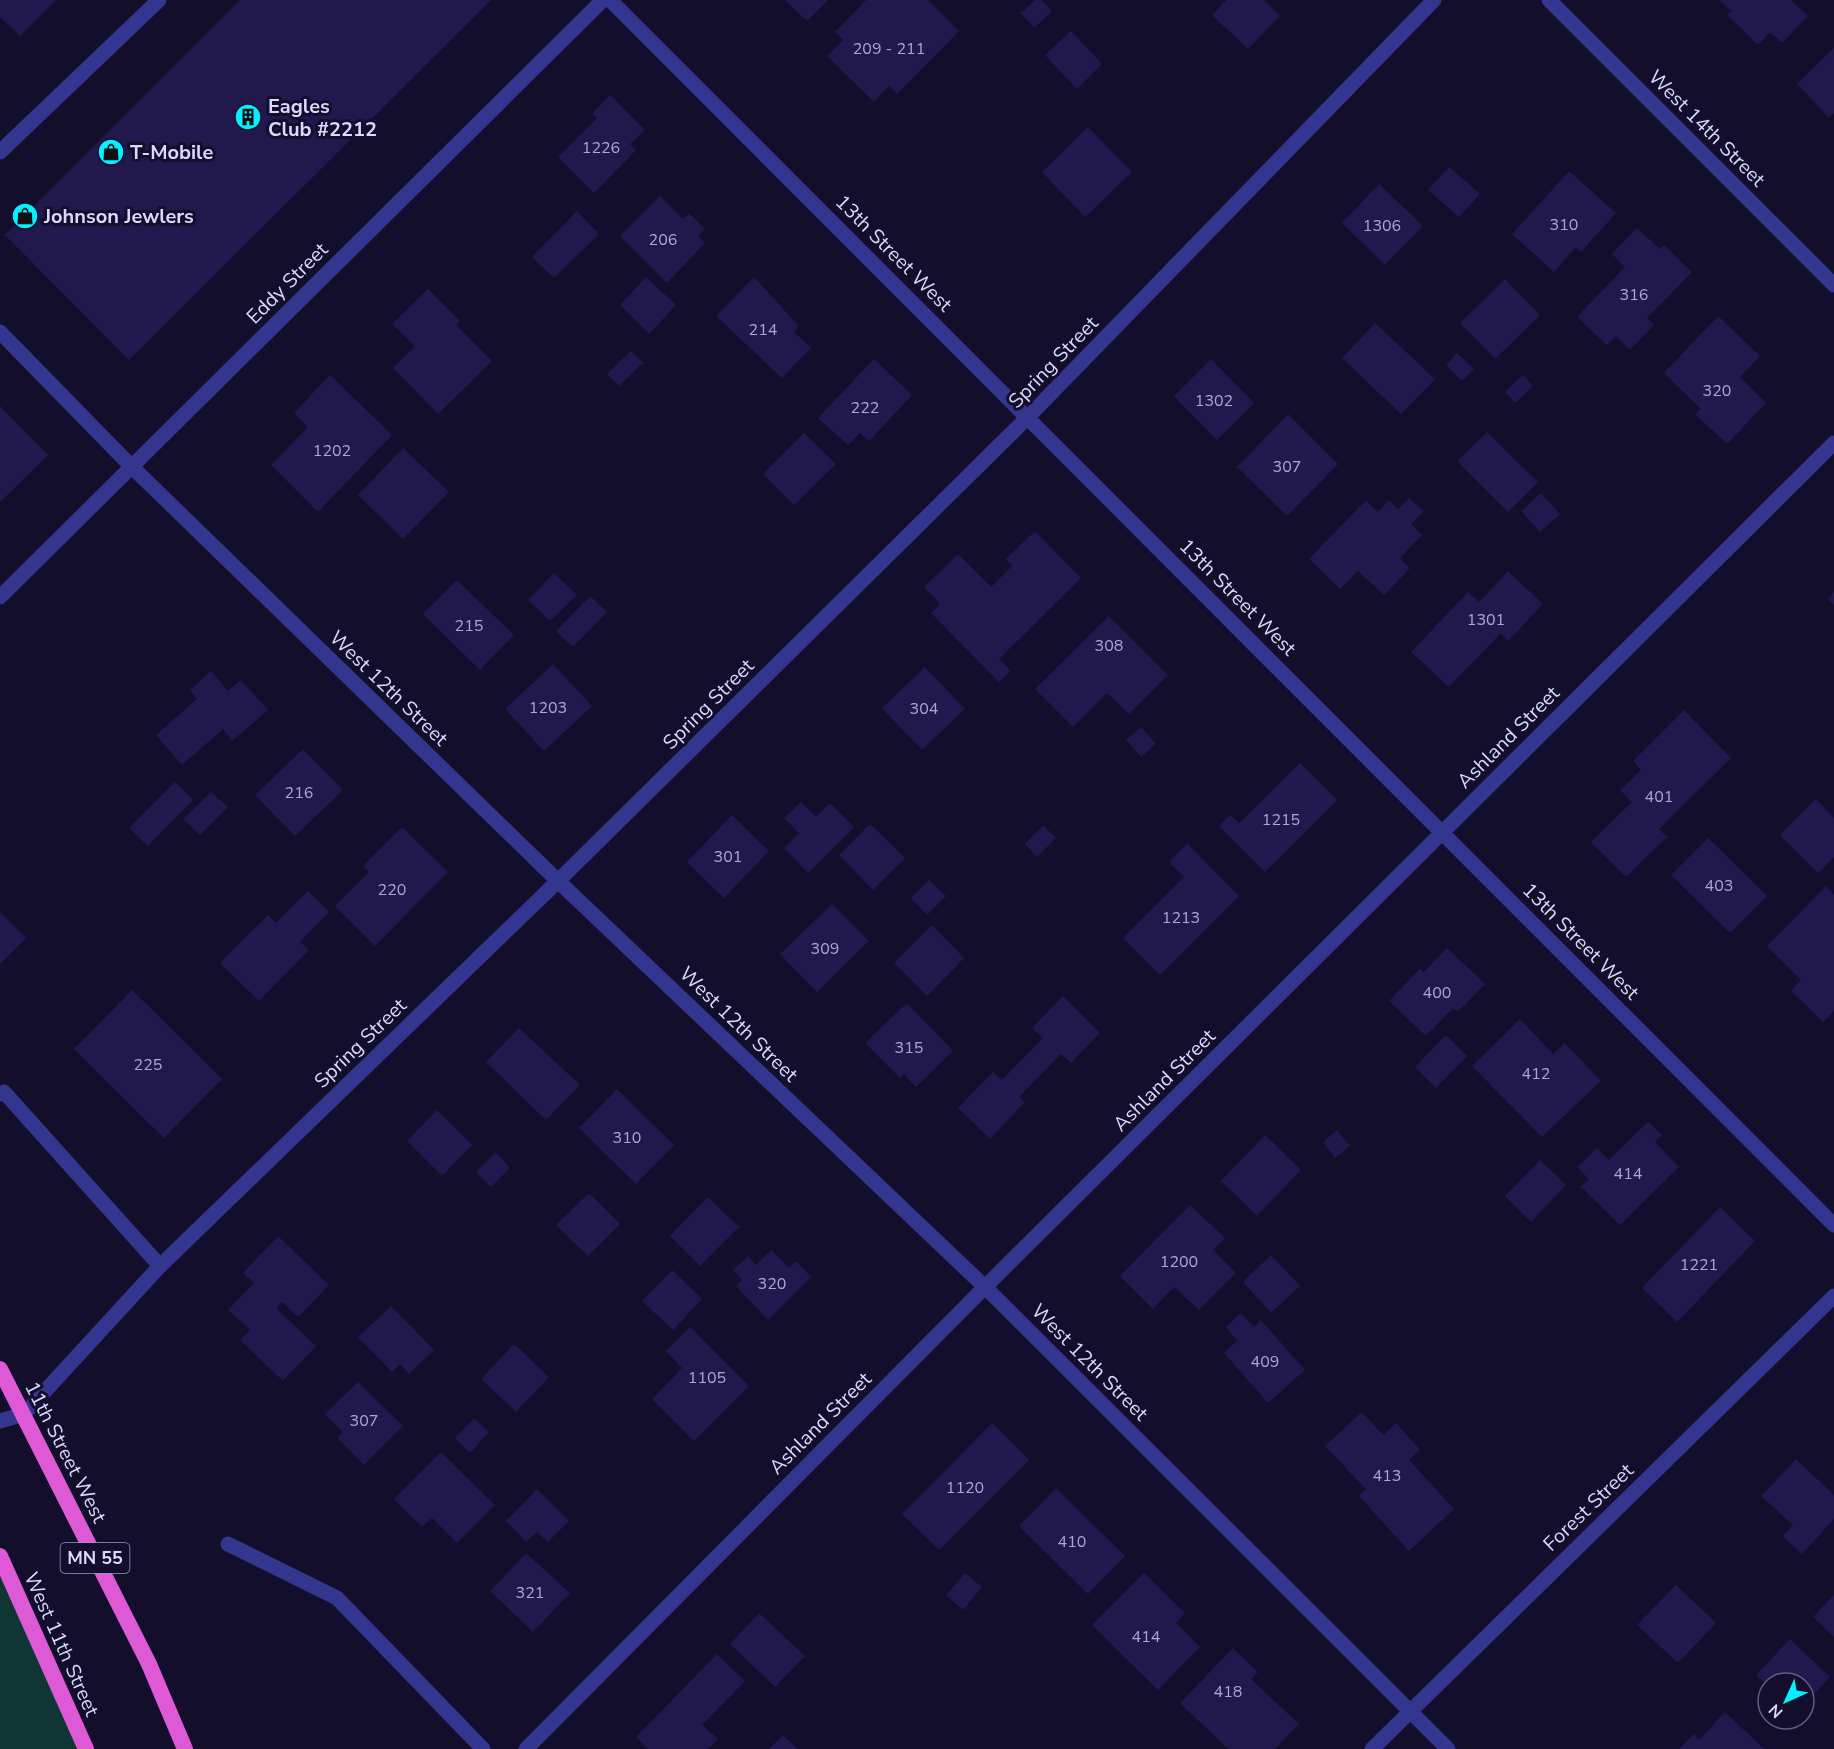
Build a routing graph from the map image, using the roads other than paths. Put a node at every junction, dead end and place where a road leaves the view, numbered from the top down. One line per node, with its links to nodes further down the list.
1 (159, 0): 6 (street)
2 (603, 0): 11 (street, Eddy Street)
3 (610, 0): 9 (street, 13th Street West)
4 (1434, 0): 9 (street, Spring Street)
5 (1549, 0): 7 (street, West 14th Street)
6 (2, 148)
7 (1834, 285)
8 (0, 332): 11 (street, West 12th Street)
9 (1028, 417): 13 (street, 13th Street West); 14 (street, Spring Street)
10 (1834, 443): 13 (street, Ashland Street)
11 (131, 466): 12 (street, Eddy Street); 14 (street, West 12th Street)
12 (0, 597)
13 (1442, 832): 16 (street, 13th Street West); 18 (street, Ashland Street)
14 (558, 881): 17 (street, Spring Street); 18 (street, West 12th Street)
15 (0, 1094): 17 (street)
16 (1834, 1225)
17 (160, 1266): 21 (street, Spring Street)
18 (985, 1287): 25 (street, West 12th Street); 29 (street, Ashland Street)
19 (1834, 1296): 25 (street, Forest Street)
20 (0, 1369): 21 (highway, 11th Street West / MN 55)
21 (24, 1414): 22 (street); 27 (highway, 11th Street West / MN 55)
22 (0, 1421)
23 (228, 1544): 28 (street)
24 (0, 1557): 26 (highway, West 11th Street)
25 (1410, 1712): 30 (street, Forest Street); 31 (street, West 12th Street)
26 (86, 1749)
27 (185, 1749)
28 (483, 1749)
29 (526, 1749)
30 (1372, 1749)
31 (1448, 1749)

